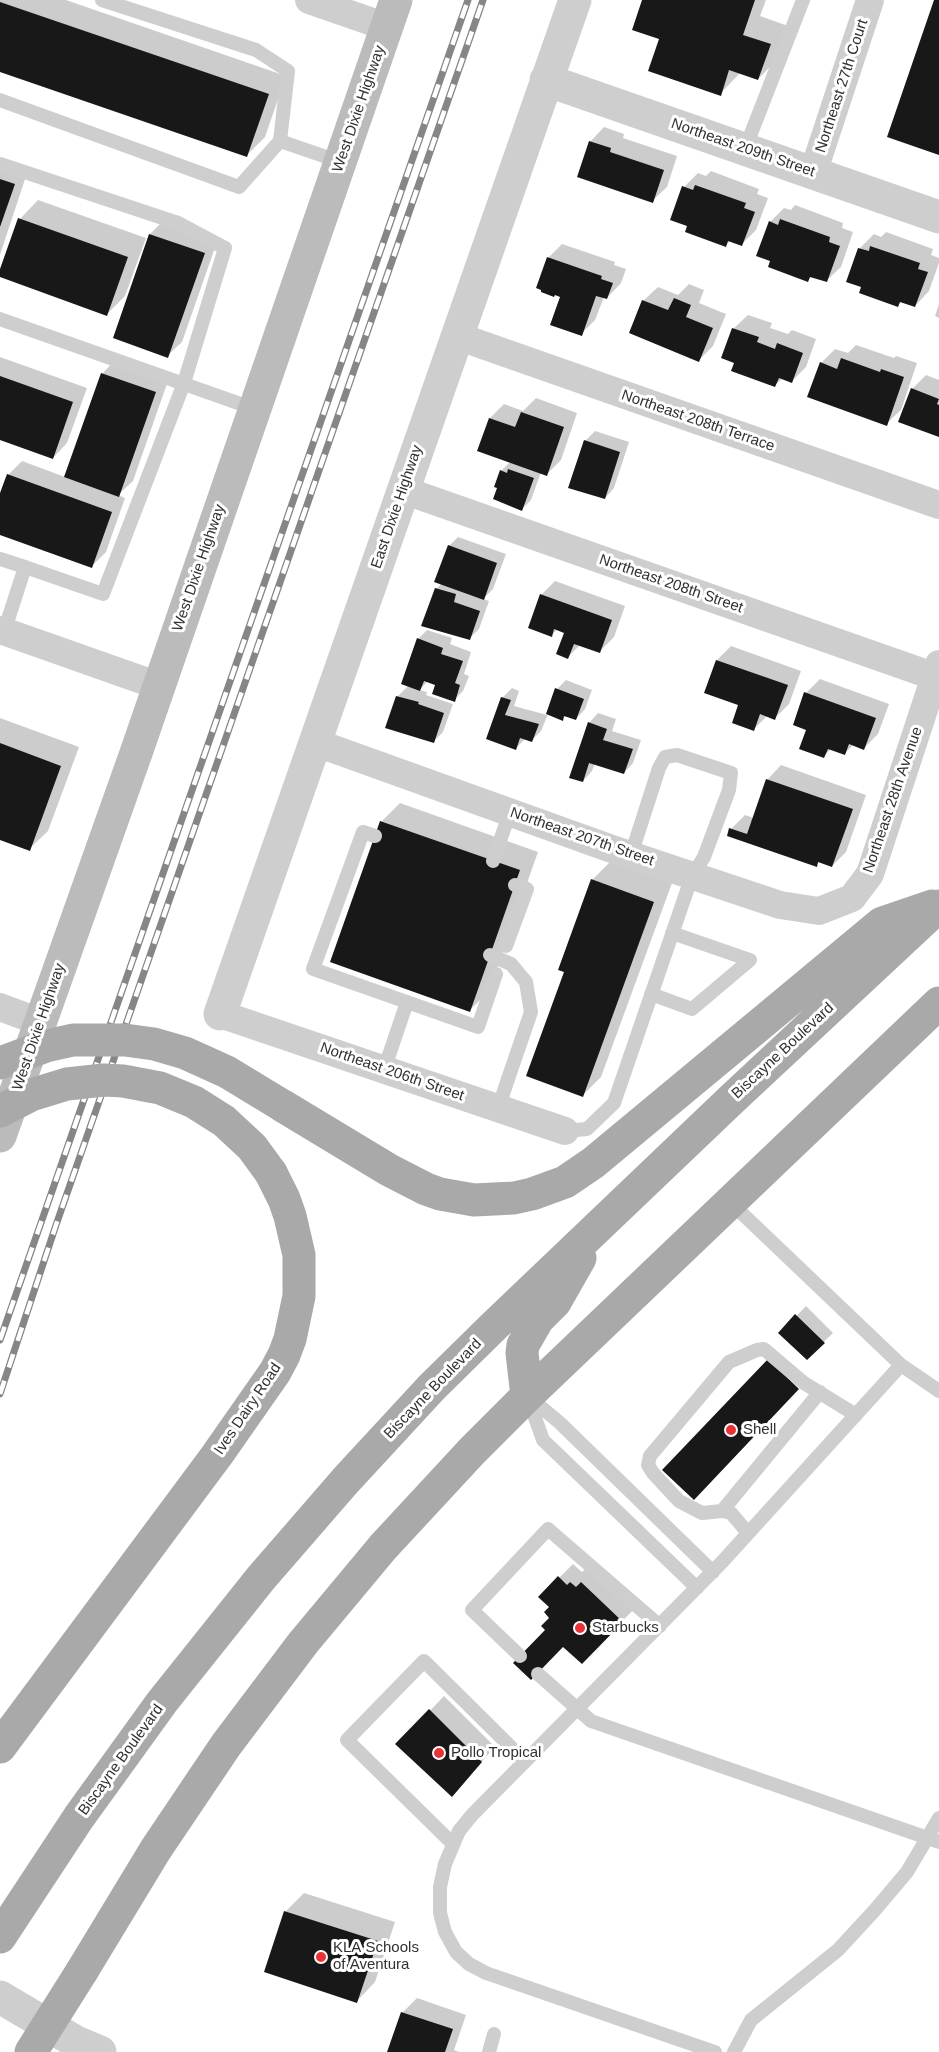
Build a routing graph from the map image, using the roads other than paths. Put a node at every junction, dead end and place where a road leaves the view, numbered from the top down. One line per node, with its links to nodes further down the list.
1 (102, 0): 9 (lane)
2 (309, 0): 6 (street)
3 (575, 0): 7 (street, East Dixie Highway)
4 (803, 0): 10 (lane)
5 (870, 0): 13 (street, Northeast 27th Court)
6 (392, 14): 11 (main road, West Dixie Highway)
7 (546, 80): 10 (street, Northeast 209th Street); 16 (street, East Dixie Highway)
8 (0, 100): 9 (lane)
9 (280, 141): 11 (lane)
10 (746, 149): 13 (street, Northeast 209th Street)
11 (341, 162): 18 (main road, West Dixie Highway)
12 (0, 164): 17 (lane)
13 (813, 173): 14 (street, Northeast 209th Street)
14 (939, 217)
15 (0, 319): 17 (lane)
16 (457, 336): 19 (street, East Dixie Highway); 20 (street, Northeast 208th Terrace)
17 (184, 384): 18 (lane); 22 (lane)
18 (255, 409): 25 (main road, West Dixie Highway)
19 (403, 490): 24 (street, Northeast 208th Street); 26 (street, East Dixie Highway)
20 (939, 505)
21 (0, 559): 22 (lane)
22 (25, 567): 23 (lane)
23 (2, 631): 25 (street)
24 (938, 673): 33 (street, Northeast 28th Avenue)
25 (159, 686): 44 (main road, West Dixie Highway)
26 (314, 742): 27 (street, Northeast 207th Street); 43 (street, East Dixie Highway)
27 (510, 812): 29 (street, Northeast 207th Street); 30 (lane)
28 (375, 836): 40 (lane)
29 (631, 855): 31 (street, Northeast 207th Street); 31 (lane)
30 (494, 861)
31 (692, 876): 33 (street, Northeast 207th Street); 35 (lane)
32 (515, 885): 36 (lane)
33 (852, 898)
34 (939, 904): 45 (main road, bridge); 52 (main road, Biscayne Boulevard)
35 (672, 933): 39 (lane); 39 (lane)
36 (507, 946)
37 (490, 955): 47 (lane, bridge)
38 (496, 974): 40 (lane)
39 (651, 993): 49 (lane)
40 (407, 1002): 46 (lane)
41 (939, 1003): 51 (main road)
42 (0, 1007): 44 (street)
43 (220, 1014): 46 (street, Northeast 206th Street)
44 (40, 1022): 50 (main road, West Dixie Highway)
45 (0, 1064)
46 (384, 1070): 47 (street, Northeast 206th Street)
47 (498, 1108): 49 (street, Northeast 206th Street)
48 (0, 1111): 66 (main road, Ives Dairy Road, bridge)
49 (565, 1131)
50 (0, 1136)
51 (730, 1202): 53 (lane); 56 (main road)
52 (595, 1230): 56 (main road); 71 (main road, Biscayne Boulevard)
53 (901, 1365): 54 (lane); 57 (lane)
54 (939, 1391)
55 (820, 1392): 57 (lane); 58 (lane); 58 (lane)
56 (527, 1396): 60 (lane); 61 (lane); 74 (main road, bridge)
57 (856, 1415): 59 (lane)
58 (722, 1511): 59 (lane)
59 (748, 1533): 60 (lane)
60 (713, 1572): 61 (lane)
61 (697, 1588): 62 (lane)
62 (660, 1626): 63 (lane); 65 (lane)
63 (520, 1656)
64 (538, 1674): 65 (lane)
65 (576, 1710): 67 (lane); 69 (lane)
66 (0, 1747)
67 (525, 1761): 70 (lane); 70 (lane)
68 (939, 1818): 69 (lane)
69 (934, 1840): 78 (lane)
70 (453, 1844): 77 (lane)
71 (0, 1937)
72 (0, 1997): 75 (street)
73 (494, 2034): 76 (lane)
74 (31, 2052)
75 (100, 2052)
76 (489, 2052)
77 (715, 2052)
78 (734, 2052)

